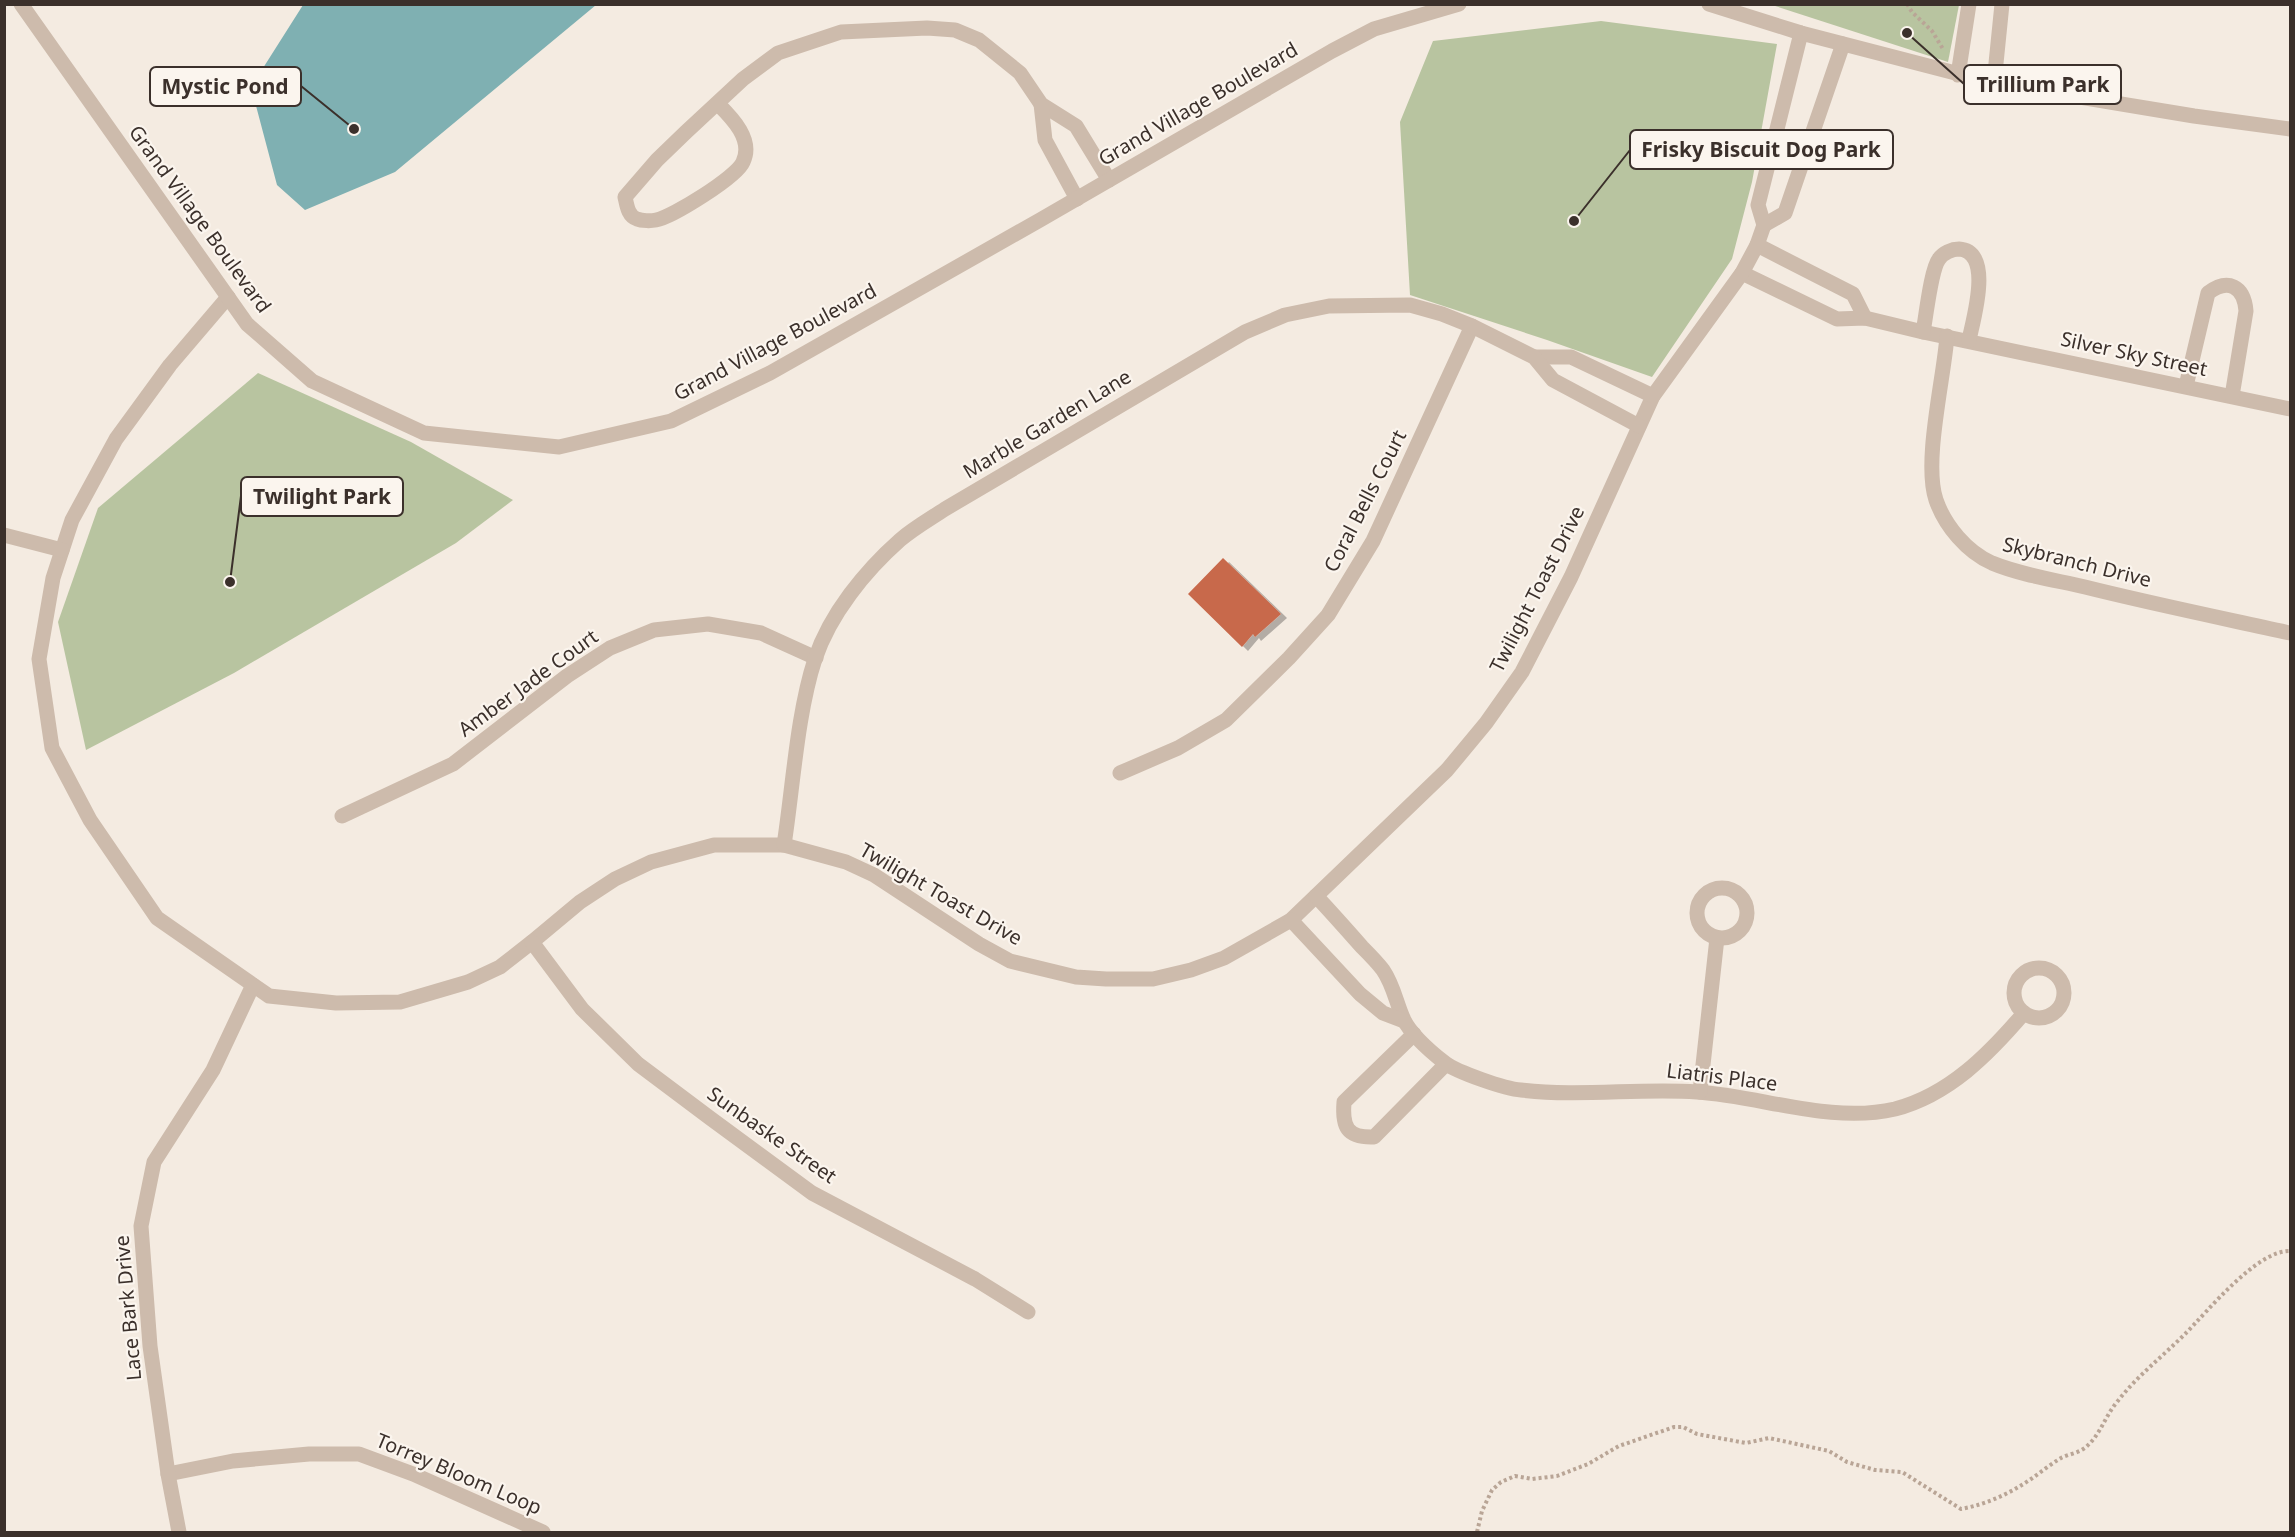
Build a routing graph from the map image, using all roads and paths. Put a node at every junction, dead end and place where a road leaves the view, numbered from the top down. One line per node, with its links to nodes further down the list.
1 (21, 4): 20 (street, Grand Village Boulevard)
2 (1459, 4): 15 (street, Grand Village Boulevard)
3 (1709, 4): 7 (street)
4 (1907, 4): 9 (path)
5 (1969, 4): 10 (street)
6 (2002, 4): 11 (street)
7 (1801, 33): 8 (street); 17 (street, Twilight Toast Drive)
8 (1843, 44): 10 (street); 17 (street)
9 (1943, 49)
10 (1958, 75): 11 (street)
11 (1994, 83): 14 (street)
12 (717, 103): 12 (street); 13 (street)
13 (1041, 104): 15 (street); 16 (street)
14 (2290, 129)
15 (1109, 180): 16 (street, Grand Village Boulevard)
16 (1077, 199): 20 (street, Grand Village Boulevard)
17 (1764, 225): 18 (street, Twilight Toast Drive)
18 (1757, 245): 19 (street, Twilight Toast Drive); 21 (street)
19 (1742, 273): 21 (street, Silver Sky Street); 28 (street, Twilight Toast Drive)
20 (228, 297): 33 (street, Twilight Toast Drive)
21 (1865, 318): 23 (street, Silver Sky Street)
22 (1472, 326): 26 (street, Marble Garden Lane); 35 (street, Marble Garden Lane); 36 (street, Coral Bells Court)
23 (1923, 332): 24 (street, Silver Sky Street); 25 (street)
24 (1947, 336): 25 (street, Silver Sky Street); 34 (street, Skybranch Drive)
25 (1969, 340): 27 (street, Silver Sky Street)
26 (1534, 357): 28 (street, Marble Garden Lane); 31 (street, Marble Garden Lane)
27 (2186, 386): 29 (street, Silver Sky Street); 29 (street)
28 (1653, 396): 31 (street, Twilight Toast Drive)
29 (2232, 396): 30 (street, Silver Sky Street)
30 (2290, 409)
31 (1639, 426): 39 (street, Twilight Toast Drive)
32 (4, 535): 33 (street)
33 (62, 550): 43 (street, Twilight Toast Drive)
34 (2290, 633)
35 (816, 658): 37 (street, Amber Jade Court); 38 (street, Marble Garden Lane)
36 (1120, 773)
37 (342, 816)
38 (784, 845): 40 (street, Twilight Toast Drive); 42 (street, Twilight Toast Drive)
39 (1316, 896): 40 (street, Twilight Toast Drive); 45 (street, Liatris Place)
40 (1291, 920): 45 (street, Liatris Place)
41 (1718, 938): 48 (street)
42 (532, 942): 43 (street, Twilight Toast Drive); 50 (street, Sunbaske Street)
43 (253, 985): 51 (street, Lace Bark Drive)
44 (2024, 1013): 48 (street, Liatris Place)
45 (1404, 1021): 46 (street, Liatris Place)
46 (1414, 1034): 47 (street, Liatris Place); 47 (street)
47 (1446, 1064): 48 (street, Liatris Place)
48 (1700, 1092)
49 (2290, 1251): 54 (path)
50 (1028, 1311)
51 (168, 1474): 52 (street); 53 (street, Torrey Bloom Loop)
52 (179, 1533)
53 (543, 1533)
54 (1478, 1533)

